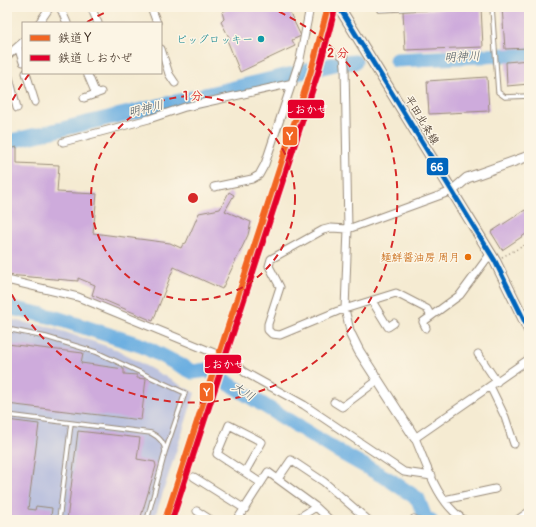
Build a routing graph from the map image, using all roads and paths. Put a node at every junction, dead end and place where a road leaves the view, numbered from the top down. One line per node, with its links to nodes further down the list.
1 (50, 7): 10 (street)
2 (60, 7): 11 (street)
3 (91, 7): 12 (street)
4 (151, 7): 13 (street)
5 (310, 7): 21 (street)
6 (443, 7): 9 (lane)
7 (492, 7): 23 (lane)
8 (340, 9): 30 (main road, 平田北条線)
9 (378, 10)
10 (40, 22)
11 (66, 22)
12 (98, 22)
13 (157, 22)
14 (21, 45): 16 (street)
15 (162, 52): 22 (street)
16 (7, 55)
17 (341, 55): 31 (street)
18 (7, 70): 26 (street)
19 (26, 74): 25 (street)
20 (88, 74): 24 (street)
21 (294, 81): 27 (street); 29 (street)
22 (175, 83)
23 (529, 96)
24 (84, 98)
25 (35, 102)
26 (18, 108)
27 (63, 142)
28 (529, 156): 30 (street)
29 (214, 187)
30 (452, 192): 31 (street); 33 (main road, 平田北条線)
31 (348, 229): 36 (street); 36 (street)
32 (529, 242): 33 (path)
33 (493, 257): 37 (street); 41 (main road, 平田北条線)
34 (7, 280): 55 (street)
35 (372, 301): 36 (street); 37 (street); 38 (street)
36 (344, 309): 42 (street)
37 (431, 316): 39 (street)
38 (394, 323)
39 (426, 328)
40 (7, 329): 53 (lane)
41 (529, 330)
42 (351, 335): 45 (street)
43 (478, 354): 46 (street)
44 (529, 359): 46 (street)
45 (378, 380): 48 (street); 51 (street)
46 (497, 382): 47 (street)
47 (490, 386): 51 (street); 52 (street)
48 (334, 402)
49 (7, 415): 50 (lane)
50 (71, 423): 53 (lane); 65 (lane)
51 (415, 438): 55 (street)
52 (514, 444)
53 (164, 455): 66 (lane)
54 (245, 472): 54 (street); 58 (street)
55 (432, 476): 60 (street)
56 (194, 477): 62 (street)
57 (278, 479): 58 (street); 61 (street); 71 (street)
58 (261, 483): 62 (street)
59 (495, 489): 60 (street)
60 (444, 500): 72 (street)
61 (316, 507): 69 (street); 70 (street)
62 (245, 509): 68 (street)
63 (197, 510): 67 (street)
64 (529, 513): 73 (street)
65 (59, 520)
66 (147, 520)
67 (211, 520)
68 (238, 520)
69 (295, 520)
70 (330, 520)
71 (368, 520)
72 (464, 520)
73 (519, 520)

